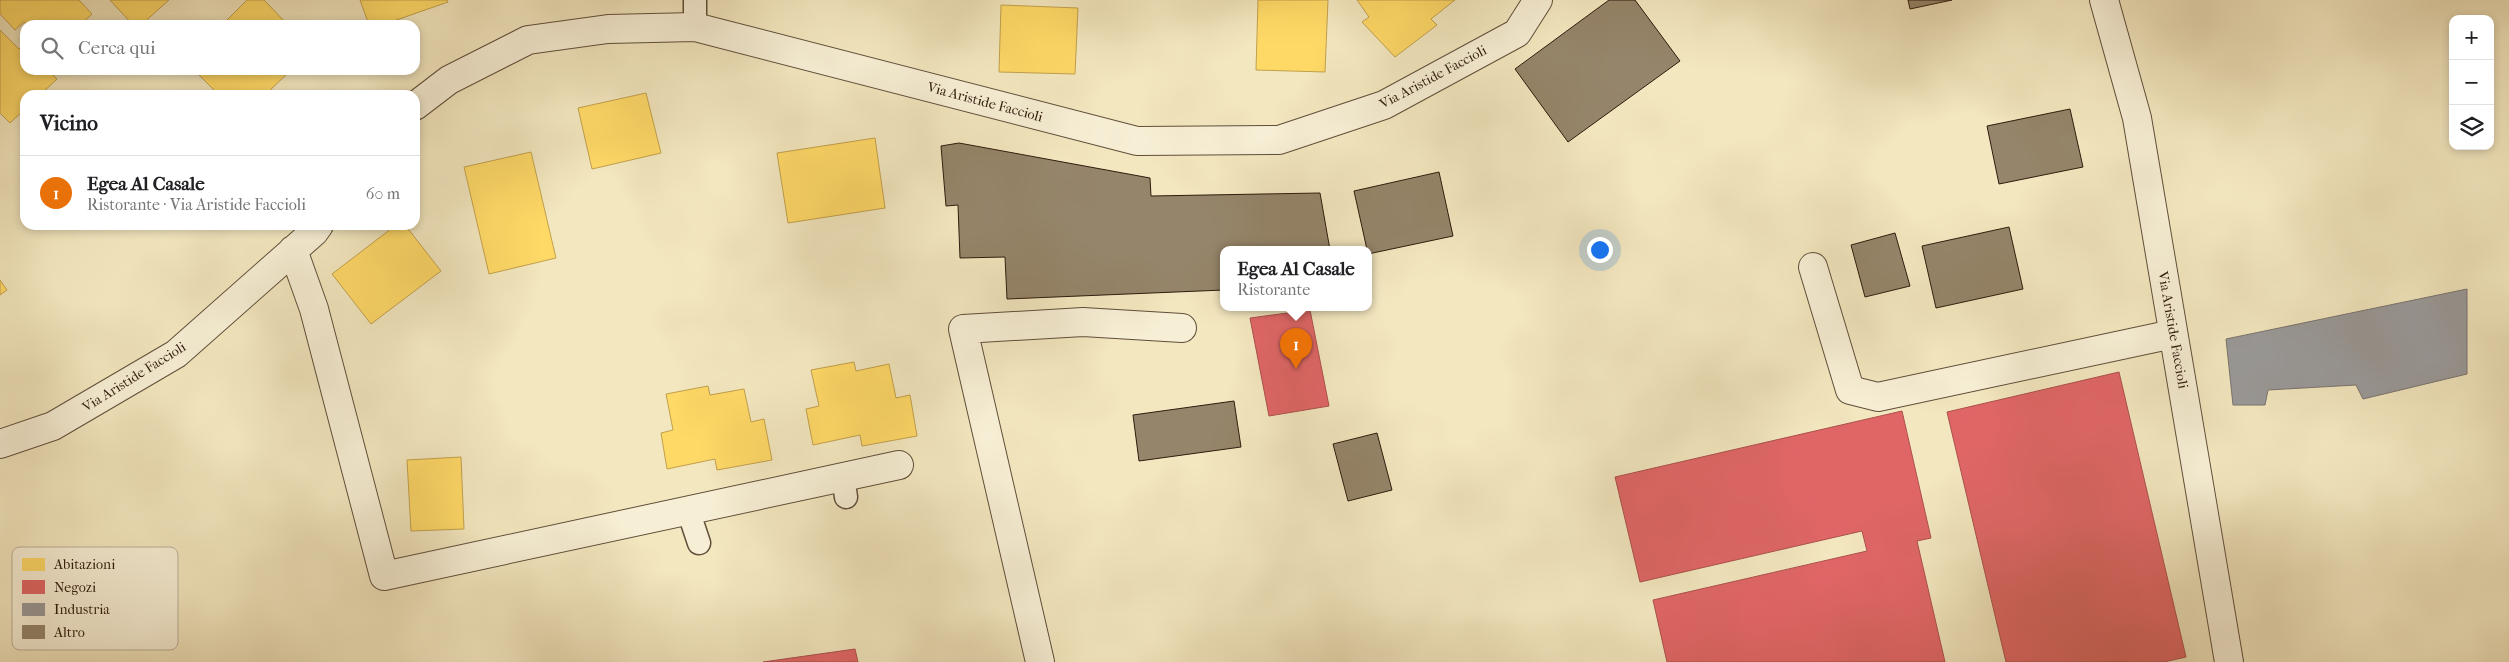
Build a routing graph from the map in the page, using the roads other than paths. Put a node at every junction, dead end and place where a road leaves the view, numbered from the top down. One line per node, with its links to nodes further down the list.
1 (695, 0): 4 (lane)
2 (1538, 0): 4 (street, Via Aristide Faccioli)
3 (2104, 0): 10 (street, Via Aristide Faccioli)
4 (695, 27): 5 (street, Via Aristide Faccioli)
5 (420, 102)
6 (314, 230): 7 (street, Via Aristide Faccioli)
7 (293, 250): 11 (street, Via Aristide Faccioli); 13 (street)
8 (1813, 267): 10 (street)
9 (1182, 328): 15 (street)
10 (2173, 334): 16 (street, Via Aristide Faccioli)
11 (0, 444)
12 (899, 465): 13 (street)
13 (688, 510): 14 (lane)
14 (698, 542)
15 (1040, 662)
16 (2228, 662)

